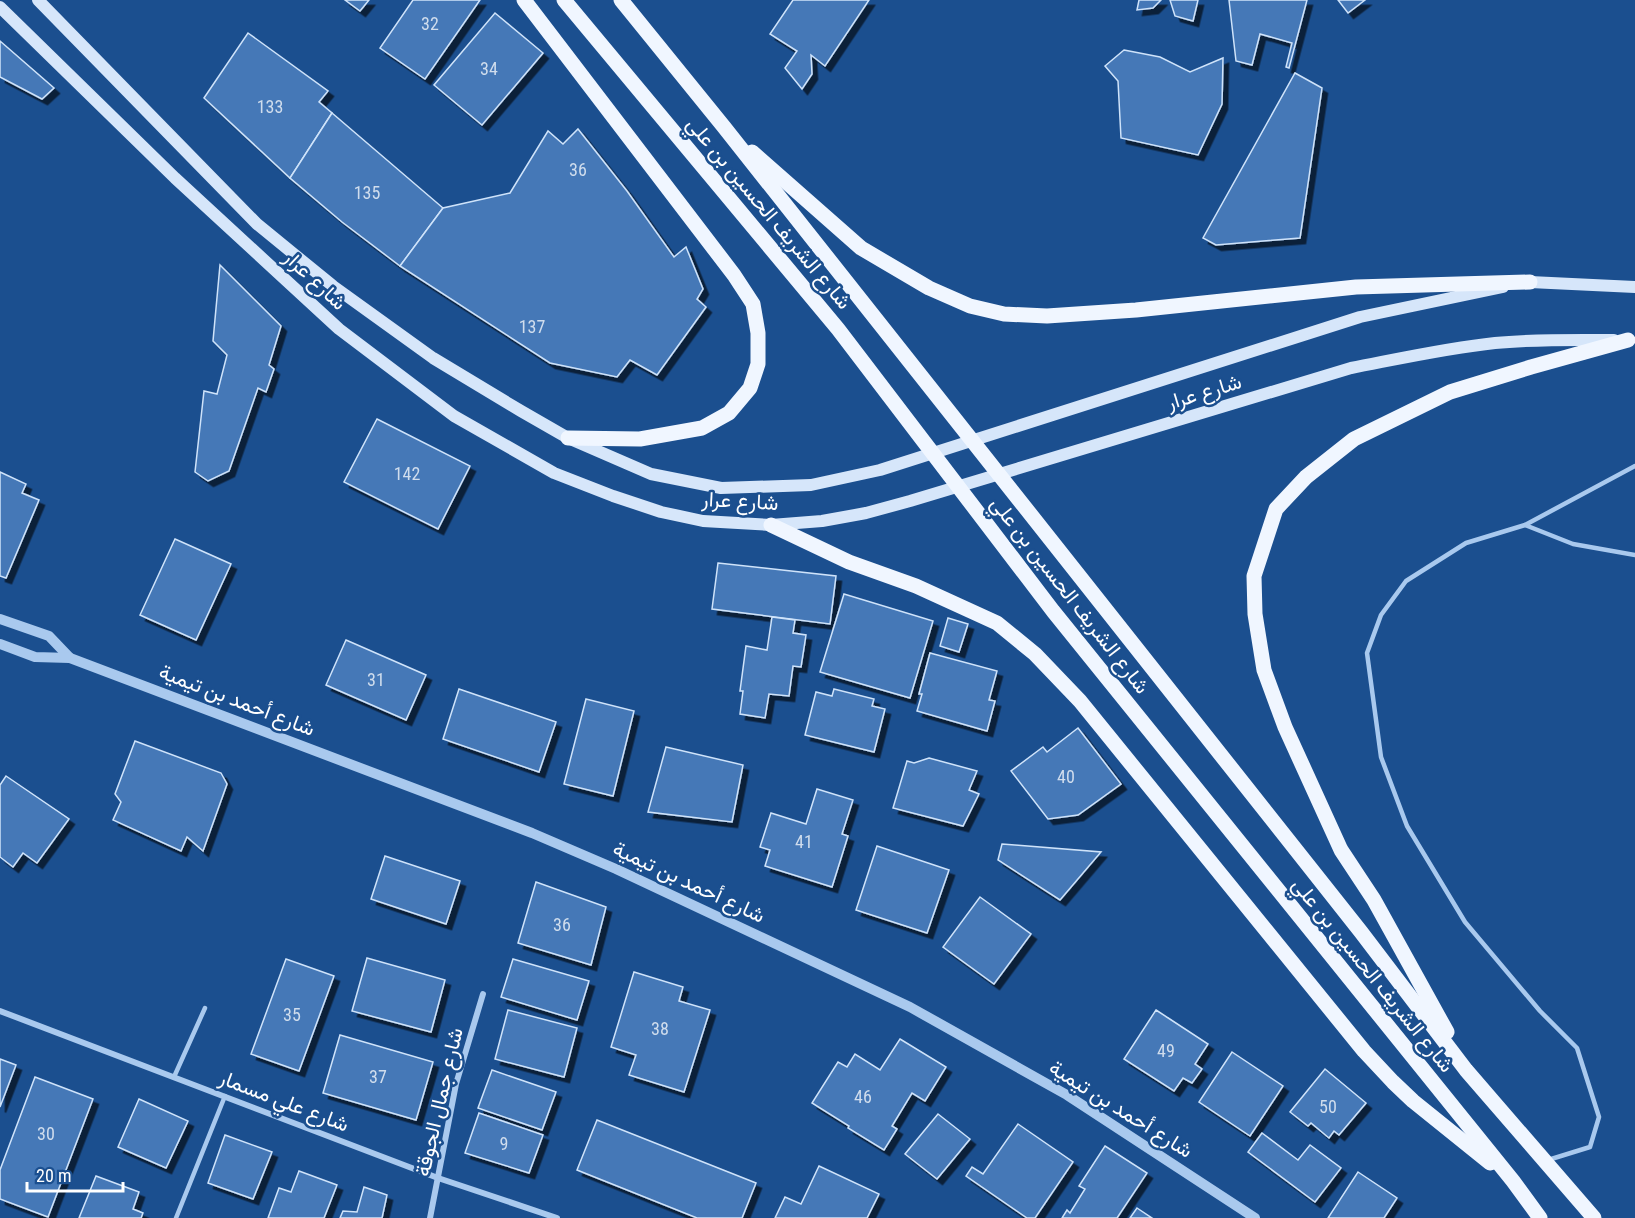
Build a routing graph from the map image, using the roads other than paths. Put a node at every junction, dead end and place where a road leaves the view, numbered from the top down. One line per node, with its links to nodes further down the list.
1 (38, 0): 10 (main road, شارع عرار)
2 (524, 0): 10 (main road)
3 (564, 0): 26 (main road, شارع الشريف الحسين بن علي)
4 (621, 0): 6 (main road, شارع الشريف الحسين بن علي)
5 (0, 7): 12 (main road, شارع عرار)
6 (724, 127): 7 (main road); 21 (main road, شارع الشريف الحسين بن علي)
7 (1530, 282): 8 (main road, شارع عرار); 10 (main road, شارع عرار)
8 (1635, 287)
9 (1632, 340): 12 (main road, شارع عرار); 21 (main road)
10 (568, 438)
11 (1635, 466): 13 (lane)
12 (771, 525): 26 (main road)
13 (1525, 525): 14 (lane); 24 (lane)
14 (1635, 555)
15 (0, 619): 17 (street, شارع أحمد بن تيمية)
16 (0, 644): 17 (street, شارع أحمد بن تيمية)
17 (70, 658): 31 (street, شارع أحمد بن تيمية)
18 (483, 993): 25 (street, شارع جمال الجوقة)
19 (205, 1008): 22 (lane)
20 (0, 1011): 22 (street, شارع علي مسمار)
21 (1466, 1070): 24 (main road, شارع الشريف الحسين بن علي)
22 (174, 1077): 23 (street, شارع علي مسمار)
23 (225, 1096): 25 (street, شارع علي مسمار); 28 (lane)
24 (1546, 1161): 33 (main road, شارع الشريف الحسين بن علي)
25 (438, 1178): 27 (street, شارع علي مسمار); 29 (street, شارع جمال الجوقة)
26 (1513, 1182): 32 (main road, شارع الشريف الحسين بن علي)
27 (544, 1216): 30 (street, شارع علي مسمار)
28 (176, 1218)
29 (430, 1218)
30 (557, 1218)
31 (1255, 1218)
32 (1540, 1218)
33 (1594, 1218)

